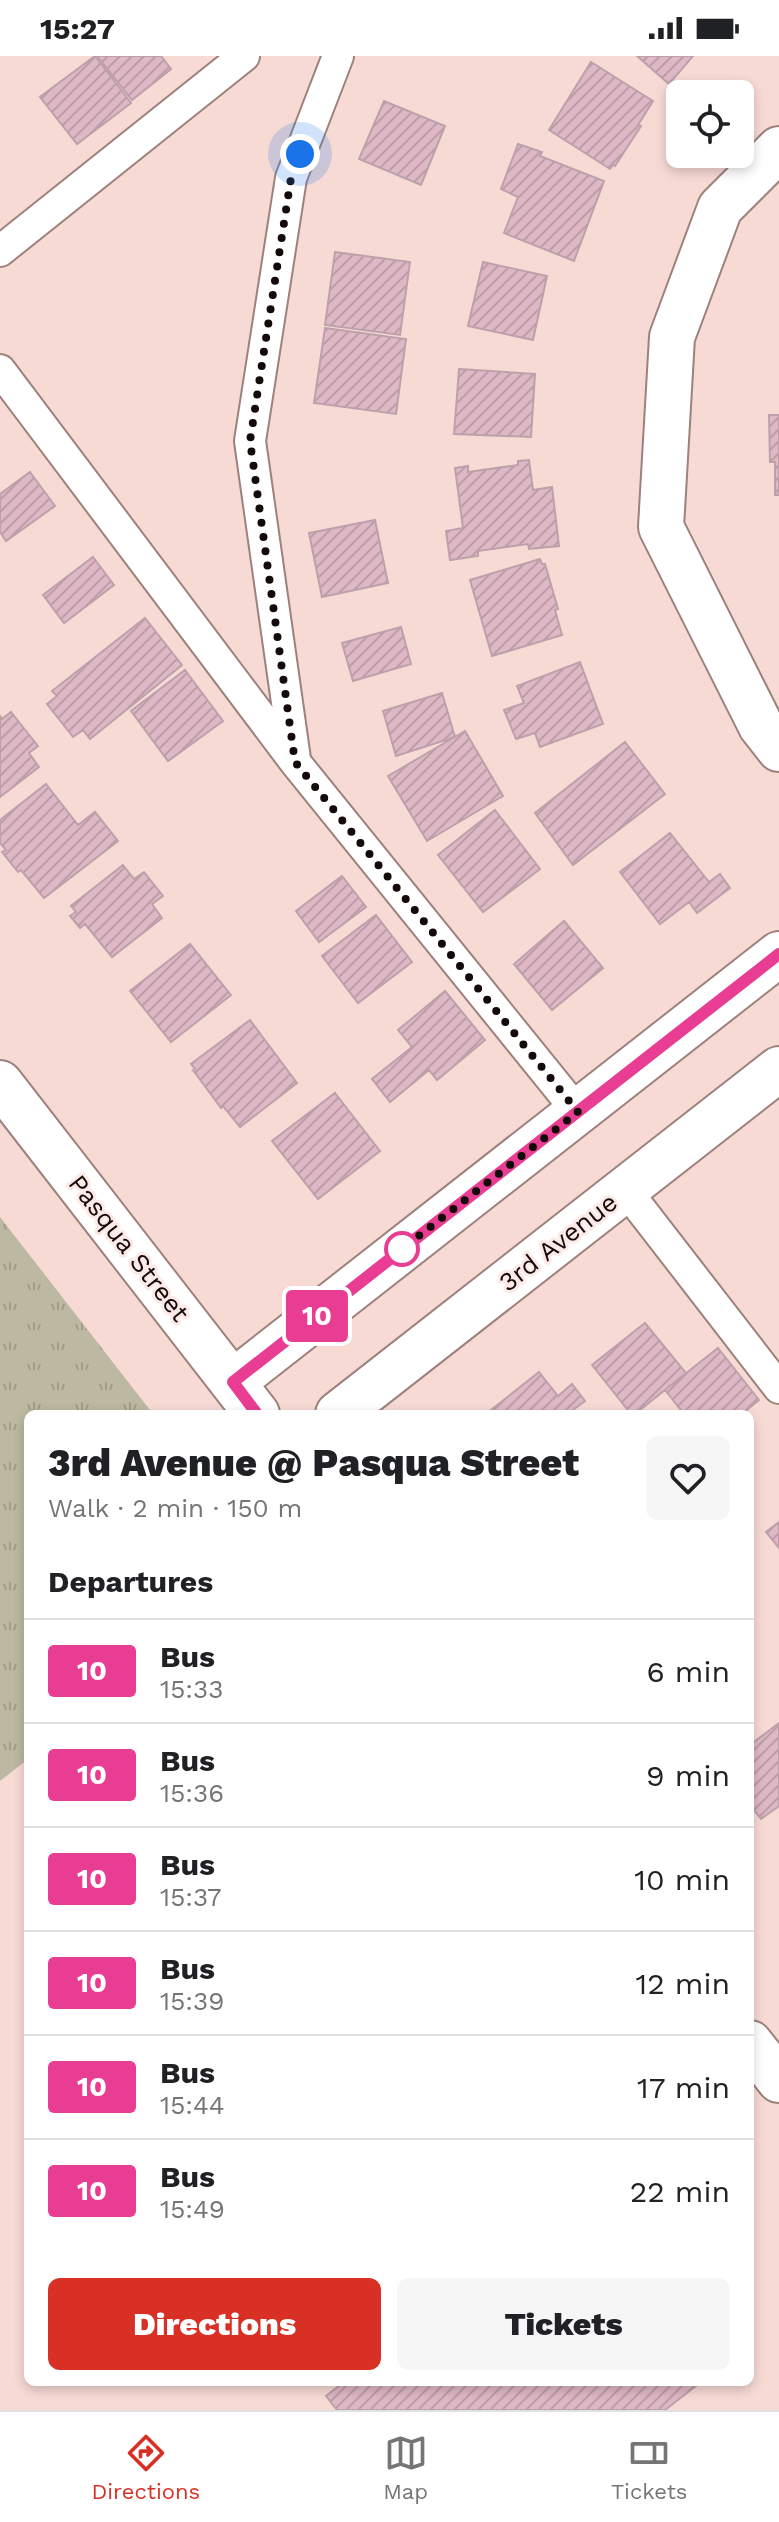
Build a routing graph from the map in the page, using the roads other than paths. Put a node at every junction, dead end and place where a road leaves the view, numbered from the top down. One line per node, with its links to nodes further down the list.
1 (244, 56): 4 (lane)
2 (338, 56): 7 (lane)
3 (779, 149): 6 (street)
4 (0, 251)
5 (0, 370): 7 (lane)
6 (779, 749)
7 (295, 762): 11 (lane)
8 (779, 954): 11 (street)
9 (779, 1069): 12 (street, 3rd Avenue)
10 (0, 1083): 14 (street, Pasqua Street)
11 (578, 1112): 14 (street)
12 (625, 1189): 13 (lane); 15 (street, 3rd Avenue)
13 (779, 1388)
14 (245, 1398)
15 (343, 1410)
16 (754, 2048): 17 (street)
17 (779, 2080)

